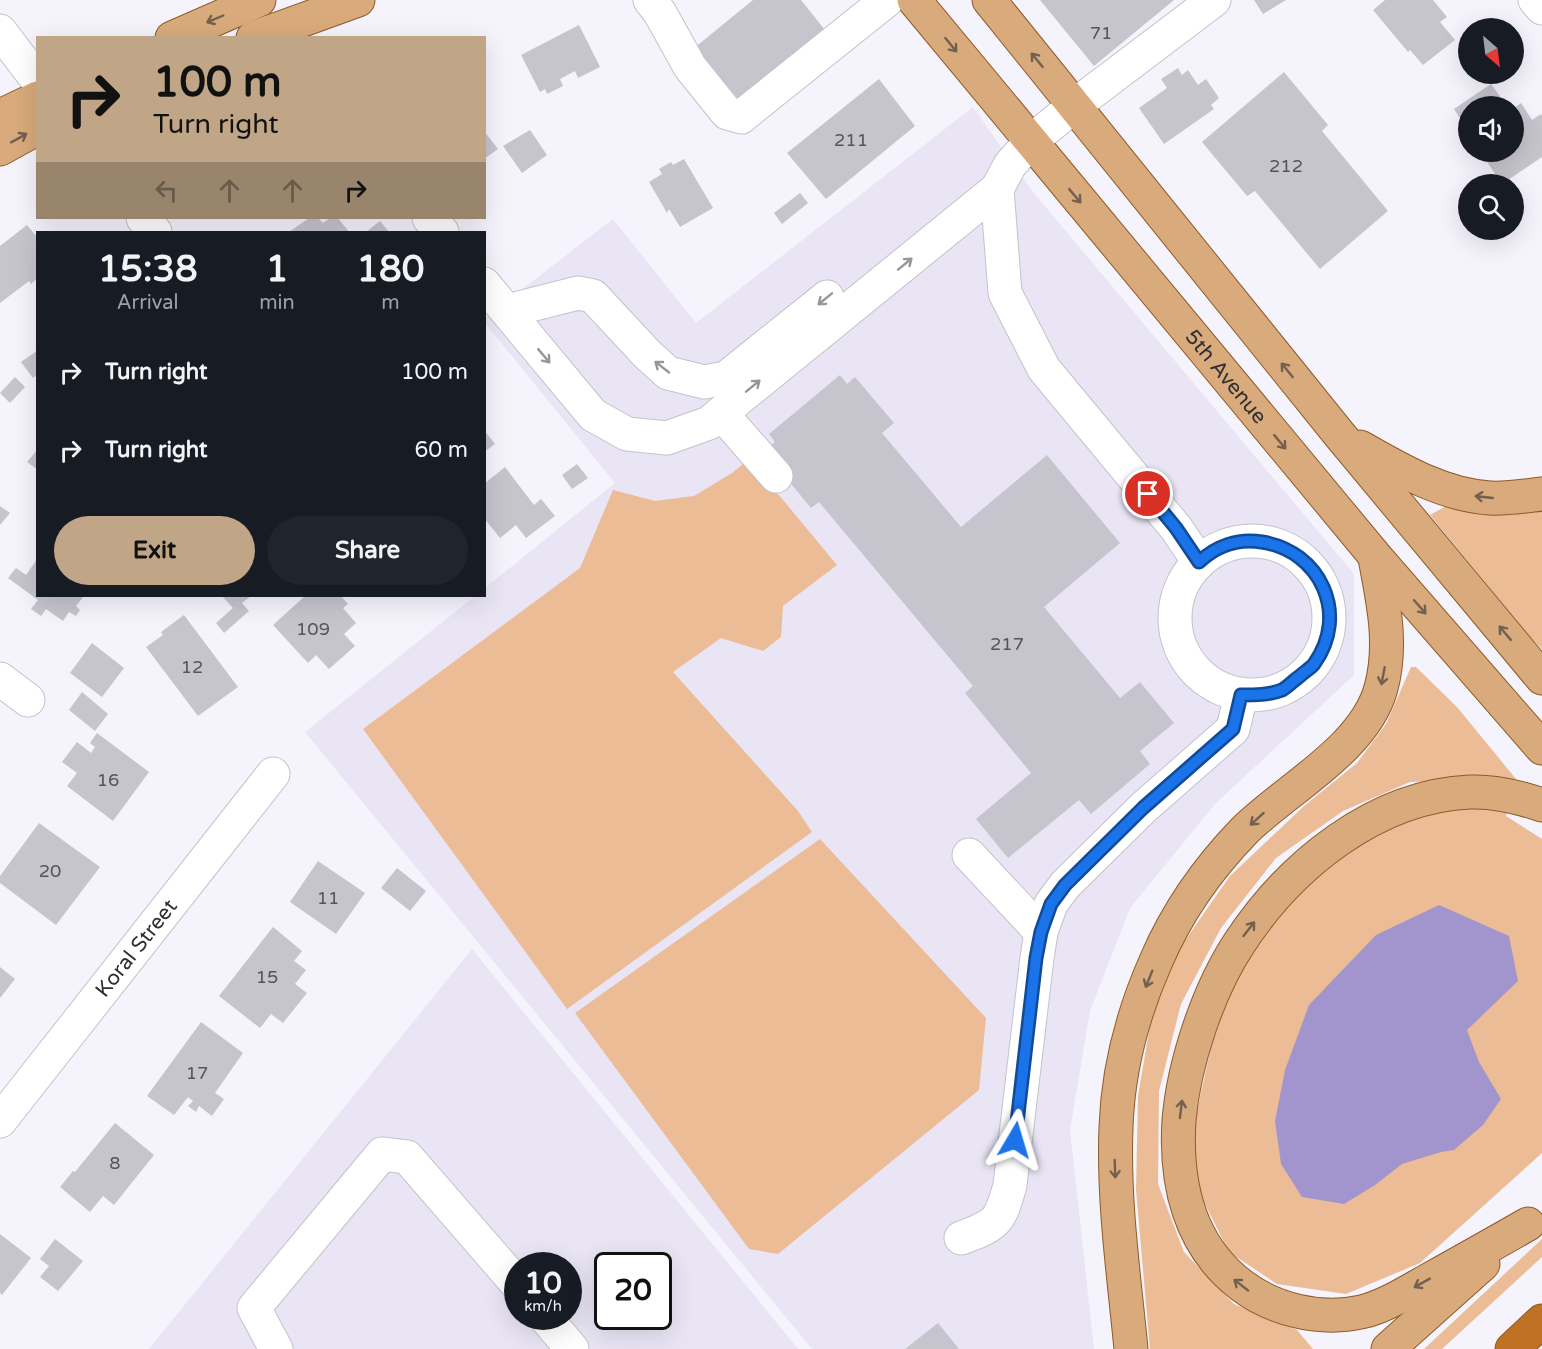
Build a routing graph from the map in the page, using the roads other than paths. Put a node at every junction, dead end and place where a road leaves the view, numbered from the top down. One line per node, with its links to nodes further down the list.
1 (259, 0): 12 (main road, one-way to 12)
2 (358, 0): 10 (main road)
3 (650, 0): 4 (street)
4 (887, 0)
5 (914, 0): 19 (main road, 5th Avenue, one-way to 19)
6 (989, 0): 16 (main road, one-way to 6)
7 (1214, 0): 16 (street)
8 (1535, 0): 9 (street)
9 (1542, 8)
10 (298, 19): 13 (main road)
11 (0, 31): 14 (street)
12 (177, 36)
13 (259, 36)
14 (36, 78)
15 (36, 99): 17 (main road)
16 (1074, 106): 19 (street); 29 (main road, one-way to 16)
17 (0, 116)
18 (36, 129): 20 (main road, one-way to 18)
19 (1030, 142): 21 (street); 32 (main road, 5th Avenue, one-way to 32)
20 (0, 149)
21 (997, 189): 27 (street, one-way to 27); 28 (street, one-way to 21); 33 (street)
22 (144, 219): 24 (street)
23 (430, 219): 25 (street)
24 (154, 231)
25 (440, 231)
26 (486, 287): 27 (street)
27 (507, 311): 28 (street, one-way to 28)
28 (721, 413): 30 (street)
29 (1339, 434): 31 (main road, one-way to 29); 34 (main road, one-way to 29)
30 (776, 476)
31 (1542, 494)
32 (1375, 556): 38 (main road, 5th Avenue, one-way to 38); 51 (main road, one-way to 51)
33 (1199, 562): 36 (street); 36 (street)
34 (1542, 678)
35 (0, 679): 37 (street)
36 (1241, 695): 42 (street)
37 (28, 700)
38 (1542, 748)
39 (273, 774): 43 (street, Koral Street)
40 (1542, 805): 44 (main road, one-way to 40)
41 (969, 855): 42 (street)
42 (1041, 932): 45 (street)
43 (0, 1121)
44 (1535, 1218): 52 (main road)
45 (961, 1238)
46 (504, 1269): 49 (street)
47 (1542, 1321): 53 (highway)
48 (556, 1330): 50 (street)
49 (276, 1349)
50 (572, 1349)
51 (1131, 1349)
52 (1388, 1349)
53 (1512, 1349)

